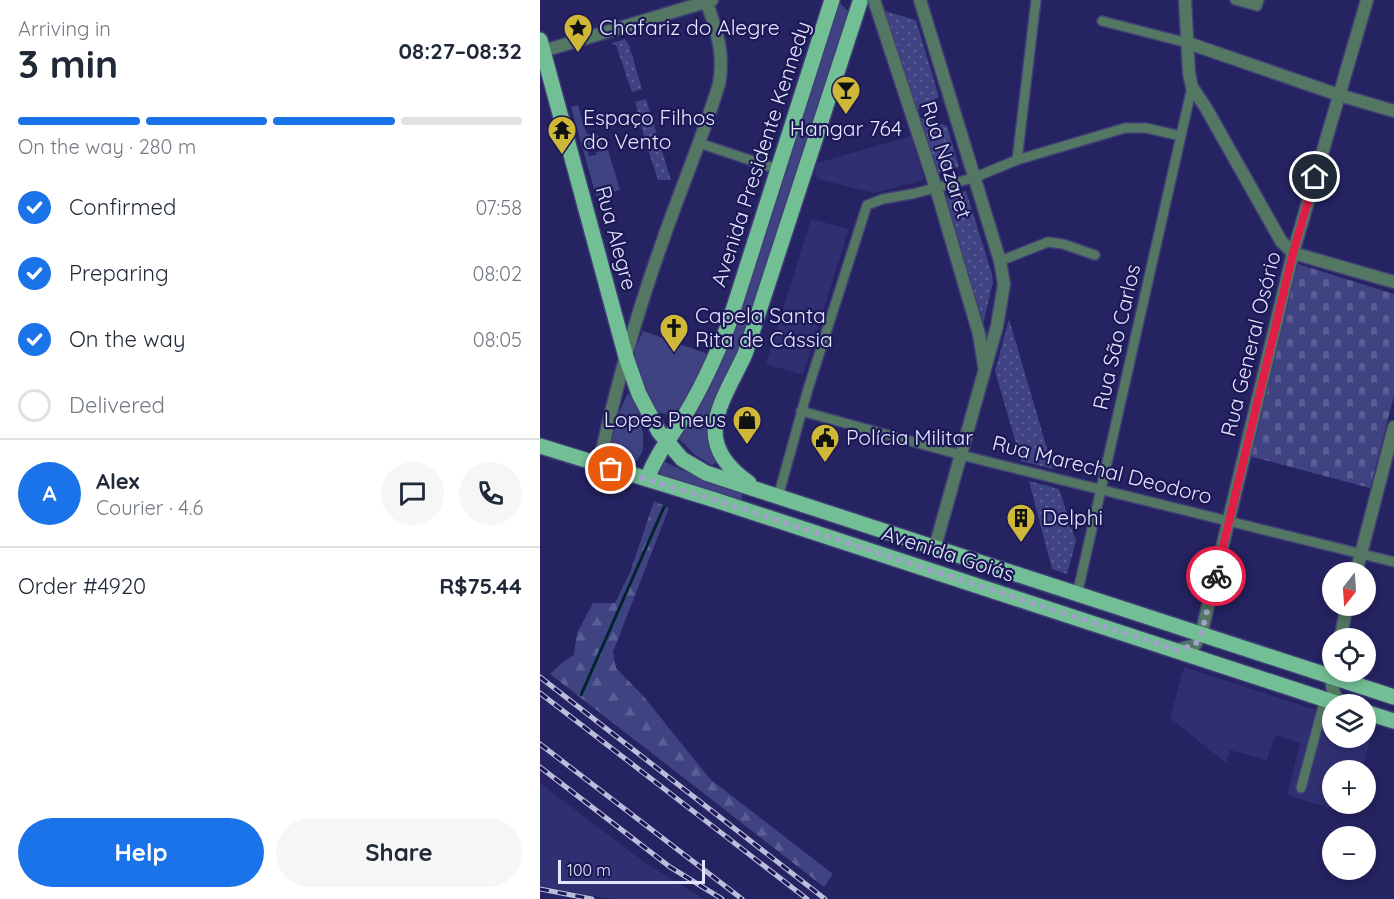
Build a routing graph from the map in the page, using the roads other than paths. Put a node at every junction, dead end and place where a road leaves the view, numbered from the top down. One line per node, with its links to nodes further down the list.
1 (832, 0): 19 (main road, Avenida Presidente Kennedy)
2 (920, 0): 20 (street, Rua Nazaret)
3 (1036, 0): 18 (street)
4 (1185, 0): 11 (street)
5 (1235, 0): 6 (street)
6 (1259, 0)
7 (1366, 0): 14 (street, Rua General Osório)
8 (708, 1): 12 (street); 17 (street)
9 (866, 1): 21 (street, Rua Nazaret); 38 (main road)
10 (1102, 21): 11 (street)
11 (1188, 43): 13 (street); 14 (street)
12 (541, 48): 28 (main road, Rua Alegre)
13 (1192, 87): 16 (street, Rua São Carlos); 22 (street)
14 (1339, 95): 15 (street); 22 (street, Rua General Osório)
15 (1394, 111)
16 (1181, 136): 18 (street); 37 (street, Rua São Carlos)
17 (699, 143): 19 (street); 28 (street)
18 (1017, 160): 20 (street)
19 (777, 169): 32 (main road, Avenida Presidente Kennedy)
20 (973, 178): 21 (street); 24 (street, Rua Nazaret)
21 (936, 188): 27 (street, Rua Nazaret); 30 (street)
22 (1293, 253): 25 (street); 41 (street, Rua General Osório)
23 (1095, 255): 24 (street)
24 (1000, 261): 26 (street, Rua Nazaret)
25 (1394, 282)
26 (997, 326): 27 (street); 29 (street, Rua Nazaret)
27 (979, 333): 29 (street, Rua Nazaret)
28 (626, 357): 32 (main road, Rua Alegre); 35 (street)
29 (985, 373): 34 (street, Rua Nazaret)
30 (801, 411): 34 (street, Rua Marechal Deodoro); 39 (street)
31 (1394, 427): 43 (street)
32 (665, 441): 36 (main road, Avenida Presidente Kennedy); 38 (main road, Avenida Goiás)
33 (540, 446): 35 (main road, Avenida Goiás)
34 (961, 455): 37 (street, Rua Marechal Deodoro); 42 (street, Rua Nazaret)
35 (599, 465): 36 (main road, Avenida Goiás)
36 (648, 479): 40 (main road, Avenida Goiás)
37 (1101, 489): 41 (street, Rua Marechal Deodoro); 46 (street, Rua São Carlos)
38 (761, 491): 39 (main road, Avenida Goiás)
39 (778, 496): 40 (main road); 42 (main road, Avenida Goiás)
40 (715, 500): 48 (main road, Avenida Goiás)
41 (1229, 520): 43 (street, Rua Marechal Deodoro); 47 (street, Rua General Osório)
42 (935, 547): 46 (main road, Avenida Goiás)
43 (1360, 553): 44 (street); 45 (street, Rua Marechal Deodoro)
44 (1358, 562)
45 (1394, 562)
46 (1077, 595): 47 (main road, Avenida Goiás)
47 (1201, 635): 48 (street); 49 (main road, Avenida Goiás)
48 (1177, 650): 51 (main road, Avenida Goiás)
49 (1322, 671)
50 (1353, 682): 52 (main road, Avenida Goiás)
51 (1322, 698)
52 (1394, 698)
53 (1322, 710): 56 (street)
54 (1376, 715): 55 (main road)
55 (1394, 721)
56 (1301, 788)

